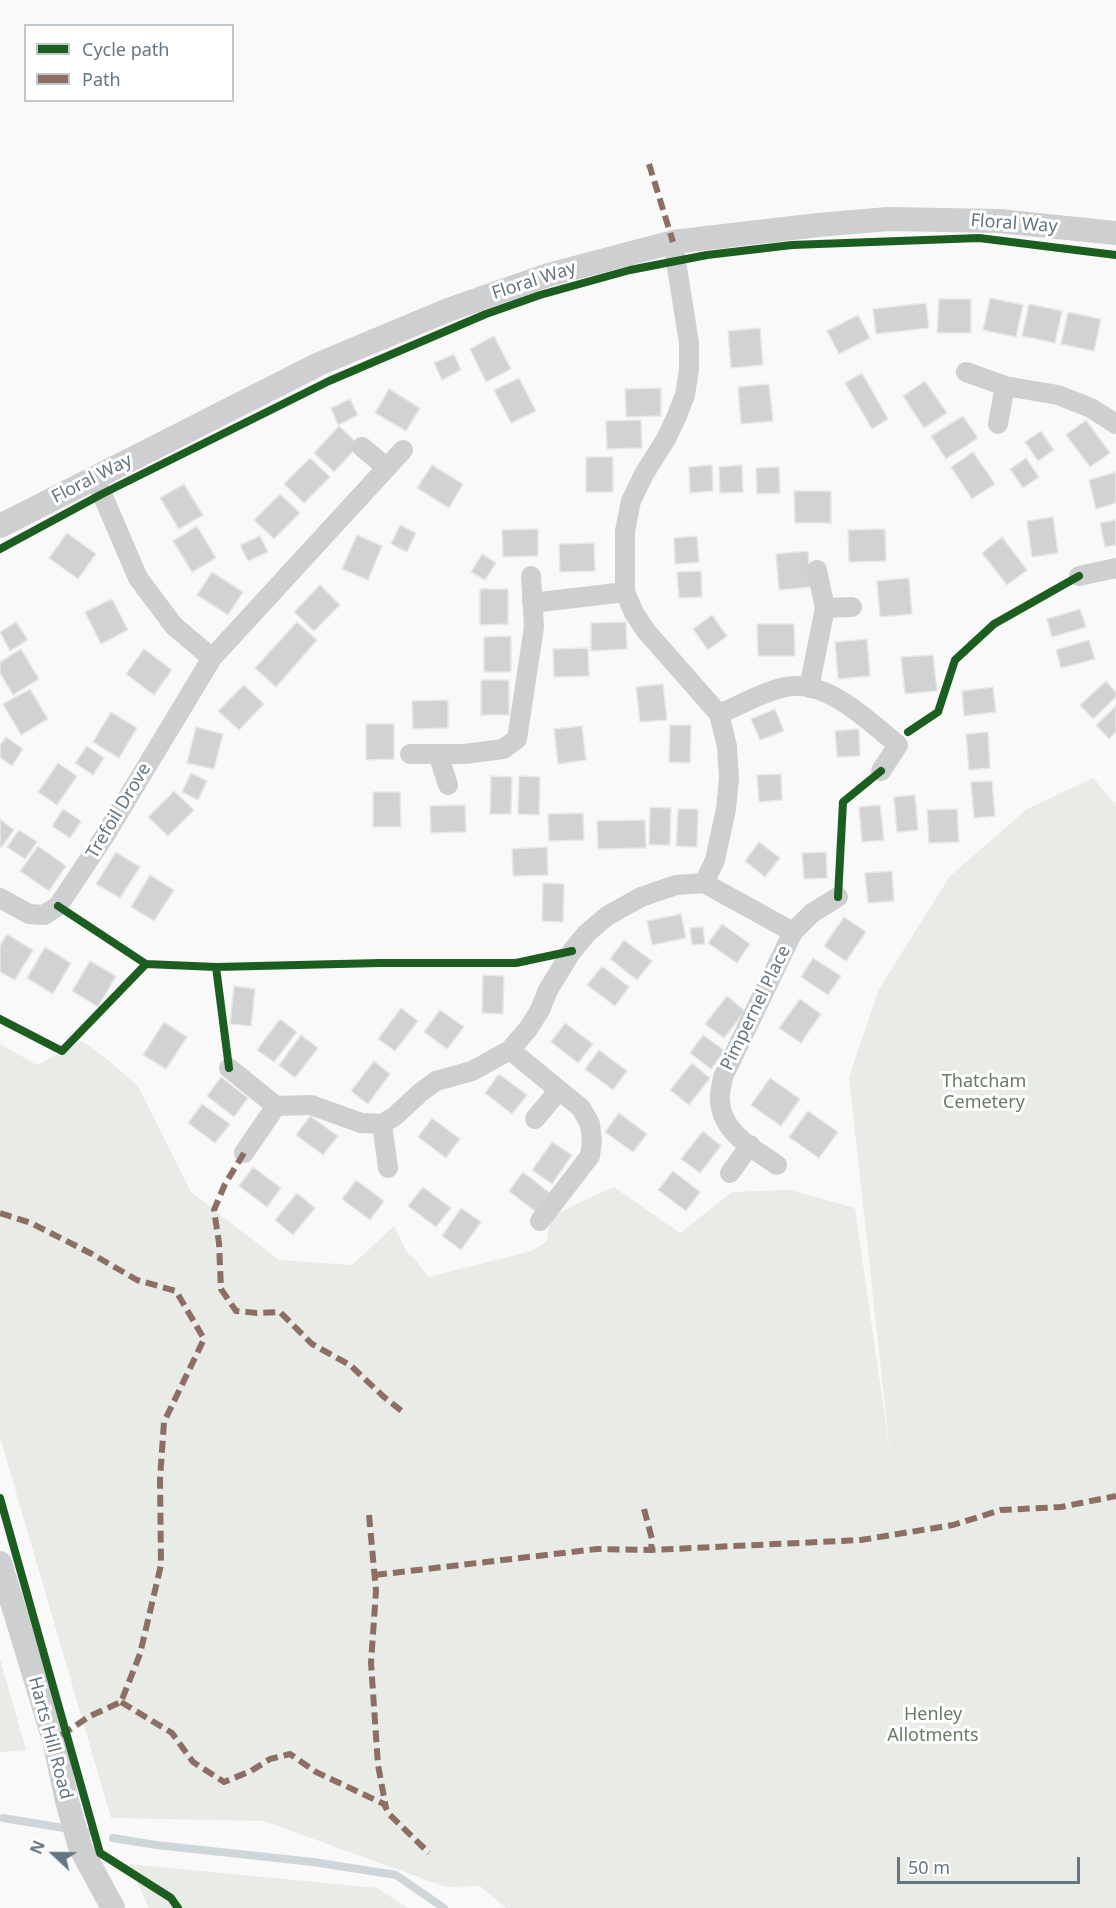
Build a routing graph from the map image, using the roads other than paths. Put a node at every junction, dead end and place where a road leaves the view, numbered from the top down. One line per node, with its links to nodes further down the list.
1 (1116, 233): 2 (street, Floral Way)
2 (673, 242): 10 (street, Floral Way); 16 (street)
3 (966, 372): 4 (street)
4 (1005, 386): 5 (street); 6 (street)
5 (998, 424)
6 (1116, 424)
7 (362, 447): 9 (street)
8 (403, 450): 9 (street, Trefoil Drove)
9 (387, 468): 20 (street, Trefoil Drove)
10 (94, 478): 11 (street, Floral Way); 20 (street)
11 (0, 526)
12 (1116, 568): 15 (street)
13 (818, 570): 19 (street)
14 (531, 576): 17 (street)
15 (1079, 576)
16 (625, 592): 17 (street); 22 (street)
17 (532, 603): 24 (street)
18 (852, 607): 19 (street)
19 (825, 608): 21 (street)
20 (212, 658): 29 (street, Trefoil Drove)
21 (809, 688): 22 (street); 25 (street)
22 (719, 714): 27 (street)
23 (410, 754): 24 (street)
24 (438, 754): 26 (street)
25 (881, 771)
26 (448, 785)
27 (704, 883): 30 (street, Pimpernel Place); 31 (street)
28 (838, 897): 30 (street, Pimpernel Place)
29 (0, 898)
30 (793, 932): 37 (street, Pimpernel Place)
31 (510, 1050): 33 (street); 36 (street)
32 (229, 1068): 34 (street)
33 (559, 1090): 35 (street); 42 (street)
34 (276, 1106): 36 (street); 38 (street)
35 (535, 1119)
36 (382, 1124): 40 (street)
37 (750, 1145): 39 (street, Pimpernel Place); 41 (street)
38 (244, 1153)
39 (777, 1165)
40 (388, 1168)
41 (730, 1173)
42 (540, 1221)
43 (0, 1563): 44 (street, Harts Hill Road)
44 (113, 1908)

